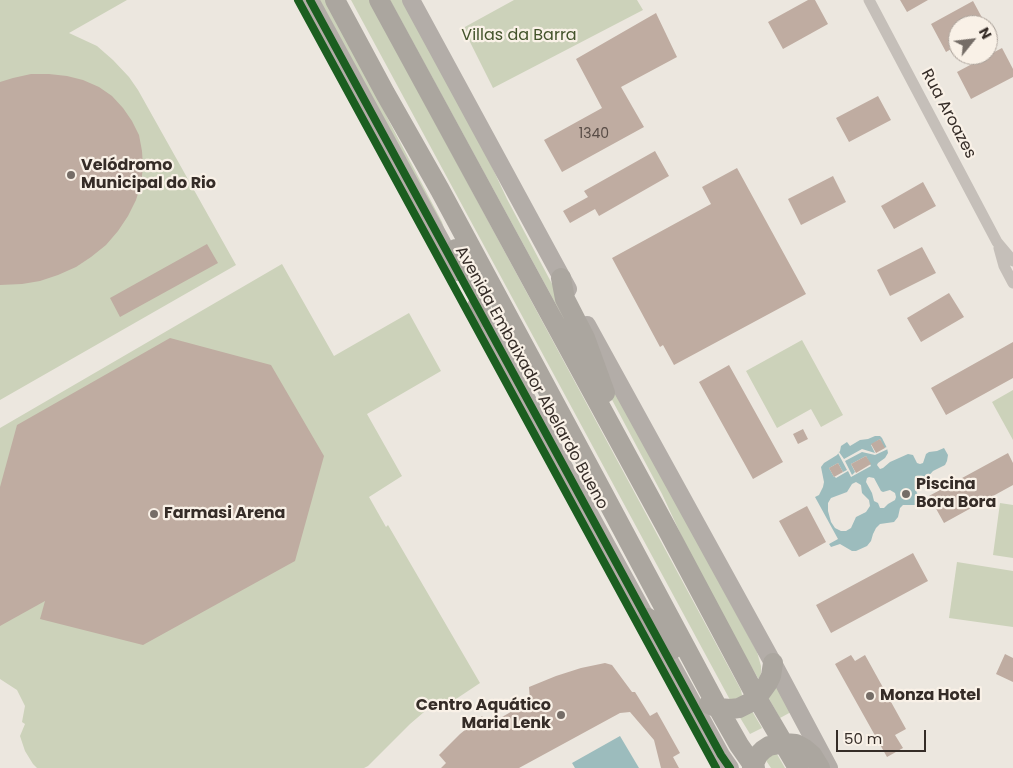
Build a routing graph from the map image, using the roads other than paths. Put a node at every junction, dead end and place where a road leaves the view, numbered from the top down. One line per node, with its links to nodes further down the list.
1 (310, 0): 11 (main road, Avenida Embaixador Abelardo Bueno)
2 (335, 0): 6 (highway, Avenida Embaixador Abelardo Bueno)
3 (379, 0): 12 (highway)
4 (411, 0): 9 (main road)
5 (868, 0): 7 (street, Rua Aroazes)
6 (385, 93): 11 (highway); 16 (highway, Avenida Embaixador Abelardo Bueno)
7 (998, 244): 8 (street, Rua Aroazes); 10 (street, Rua Aroazes)
8 (1013, 260)
9 (561, 278): 12 (highway); 14 (main road)
10 (1013, 283)
11 (482, 317): 13 (main road, Avenida Embaixador Abelardo Bueno)
12 (667, 529): 15 (highway)
13 (648, 618): 16 (highway); 19 (main road, Avenida Embaixador Abelardo Bueno)
14 (773, 663): 15 (highway); 22 (main road)
15 (757, 698): 16 (highway); 17 (highway)
16 (718, 708): 18 (highway, Avenida Embaixador Abelardo Bueno)
17 (784, 743): 18 (highway); 20 (highway); 21 (highway)
18 (753, 767)
19 (730, 768)
20 (798, 768)
21 (820, 768)
22 (829, 768)

